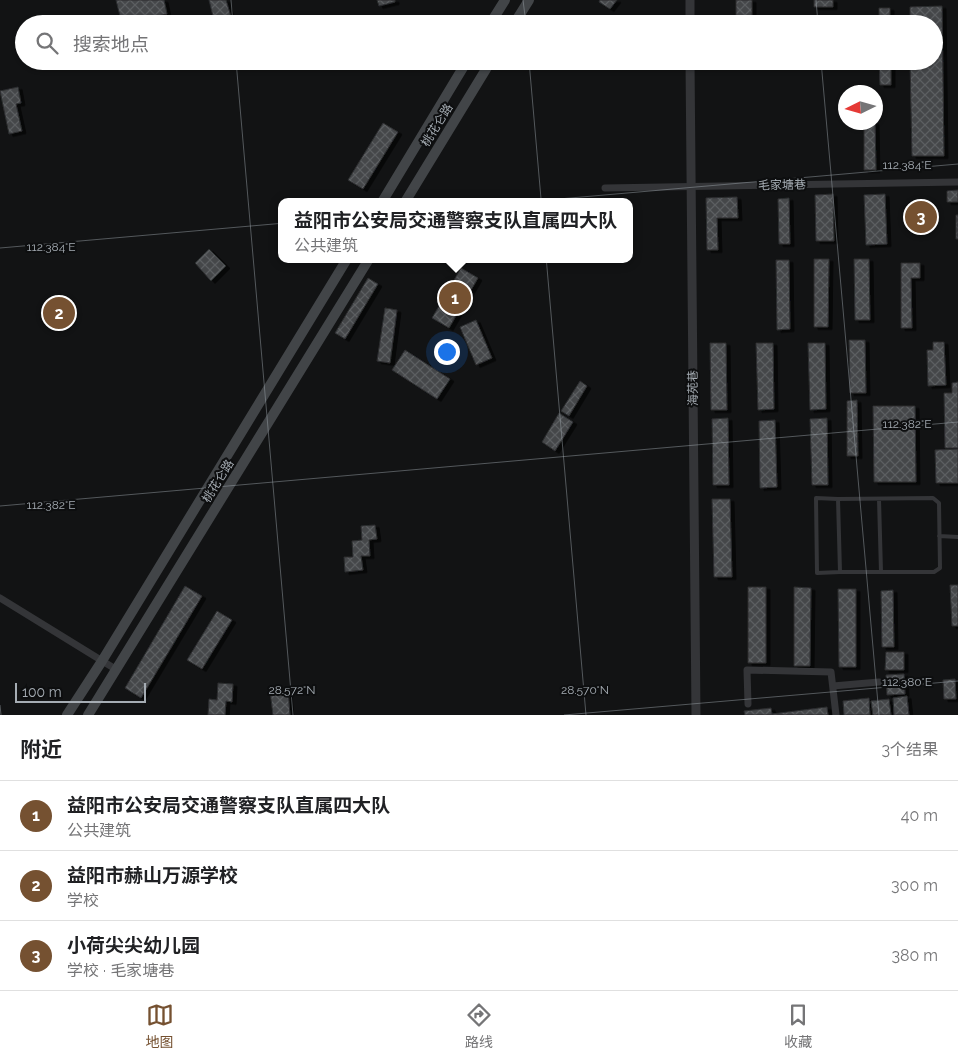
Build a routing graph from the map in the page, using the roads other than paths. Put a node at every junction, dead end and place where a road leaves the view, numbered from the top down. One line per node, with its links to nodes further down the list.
1 (505, 0): 4 (main road)
2 (529, 0): 5 (main road)
3 (690, 0): 6 (street)
4 (496, 15)
5 (520, 15)
6 (690, 15)
7 (462, 70): 13 (main road, 桃花仑路)
8 (486, 70): 14 (main road, 桃花仑路)
9 (690, 70): 11 (street, 海苑巷)
10 (958, 182): 11 (street, 毛家塘巷)
11 (691, 186): 12 (street, 毛家塘巷); 31 (street, 海苑巷)
12 (605, 188)
13 (384, 198)
14 (407, 198)
15 (345, 263): 24 (main road, 桃花仑路)
16 (367, 263): 25 (main road, 桃花仑路)
17 (838, 498): 18 (lane); 21 (lane); 21 (lane)
18 (879, 498): 19 (lane); 22 (lane)
19 (939, 536): 20 (lane); 22 (lane)
20 (958, 536)
21 (840, 572): 22 (lane)
22 (881, 572)
23 (0, 598): 24 (street)
24 (102, 661): 25 (street); 29 (main road, 桃花仑路)
25 (117, 670): 30 (main road, 桃花仑路)
26 (879, 682): 27 (street)
27 (833, 686): 28 (street); 32 (street)
28 (748, 704)
29 (67, 715)
30 (88, 715)
31 (696, 715)
32 (836, 715)

